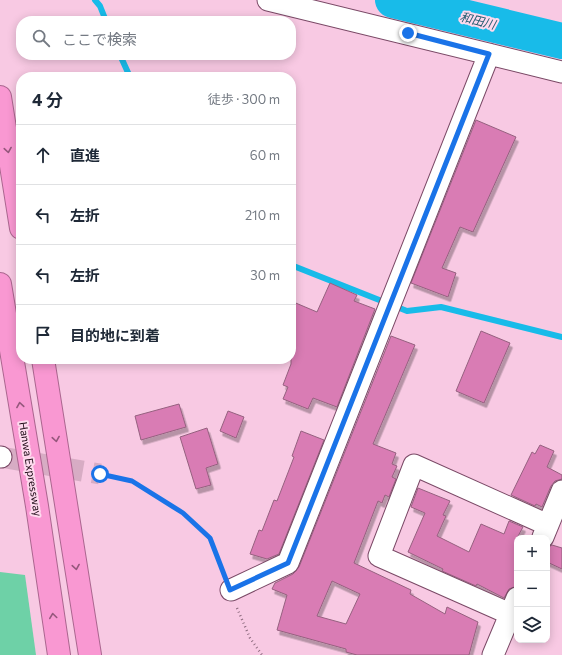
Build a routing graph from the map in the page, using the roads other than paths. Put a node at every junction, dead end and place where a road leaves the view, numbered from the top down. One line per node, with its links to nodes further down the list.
1 (268, 0): 2 (street)
2 (489, 54): 3 (street); 10 (street)
3 (562, 72)
4 (0, 98): 5 (highway, one-way to 5)
5 (16, 197)
6 (0, 284): 12 (highway, Hanwa Expressway, one-way to 6)
7 (44, 364): 13 (highway, one-way to 13)
8 (562, 492): 9 (street)
9 (545, 532): 11 (street)
10 (230, 590)
11 (514, 606): 14 (street)
12 (59, 655)
13 (90, 655)
14 (493, 655)

